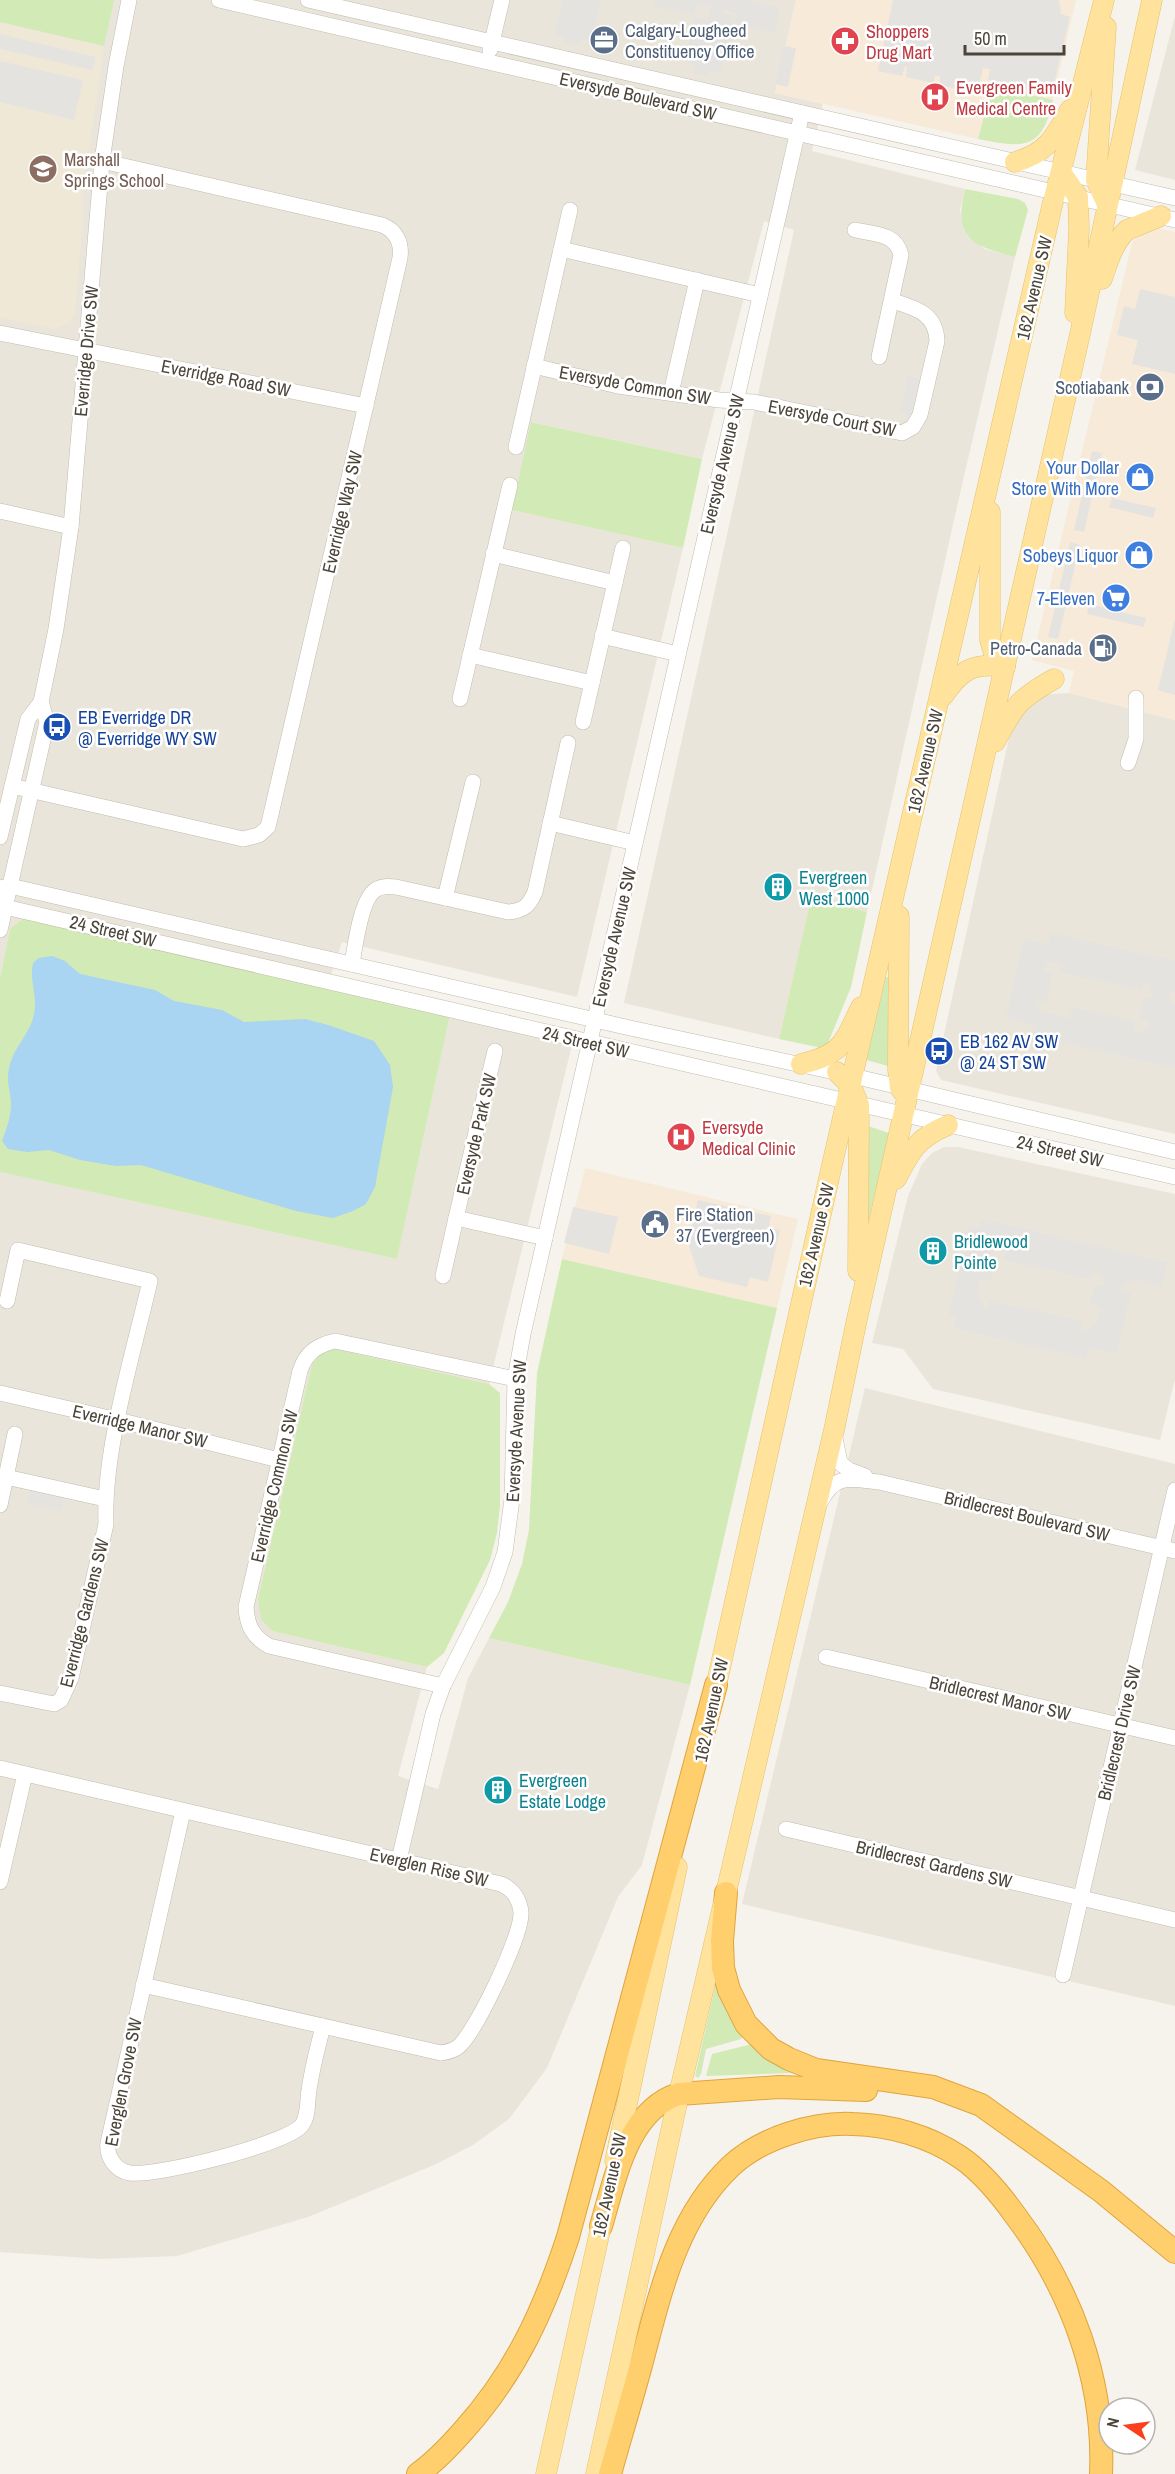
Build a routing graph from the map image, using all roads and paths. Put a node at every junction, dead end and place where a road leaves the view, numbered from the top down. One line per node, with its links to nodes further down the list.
1 (129, 0): 12 (street, Everridge Drive SW)
2 (219, 0): 8 (street, Eversyde Boulevard SW)
3 (308, 0): 7 (street, Eversyde Boulevard SW)
4 (502, 0): 7 (street)
5 (1106, 0): 9 (main road, 162 Avenue SW); 15 (main road)
6 (1152, 0): 15 (main road)
7 (492, 42): 8 (street); 10 (street, Eversyde Boulevard SW)
8 (488, 61): 11 (street, Eversyde Boulevard SW)
9 (1083, 86): 13 (main road); 14 (main road, 162 Avenue SW)
10 (802, 113): 11 (street, Eversyde Avenue SW); 13 (street, Eversyde Boulevard SW)
11 (797, 132): 16 (street, Eversyde Boulevard SW); 25 (street, Eversyde Avenue SW)
12 (102, 161): 29 (street, Everridge Drive SW); 35 (street, Everridge Way SW)
13 (1015, 162): 14 (street, Eversyde Boulevard SW)
14 (1061, 172): 15 (street, Eversyde Boulevard SW); 16 (main road, 162 Avenue SW); 17 (main road)
15 (1104, 182): 18 (street, Eversyde Boulevard SW); 19 (main road)
16 (1056, 192): 17 (street, Eversyde Boulevard SW); 37 (main road, 162 Avenue SW)
17 (1078, 197): 19 (street, Eversyde Boulevard SW); 32 (main road)
18 (1175, 198)
19 (1107, 204): 21 (street, Eversyde Boulevard SW); 28 (main road)
20 (570, 210): 23 (street, Eversyde Common SW)
21 (1168, 218): 28 (main road)
22 (855, 230): 26 (street)
23 (561, 249): 24 (street); 31 (street, Eversyde Common SW)
24 (697, 280): 25 (street); 33 (street)
25 (760, 295): 34 (street, Eversyde Avenue SW)
26 (892, 301): 30 (street); 34 (street, Eversyde Court SW)
27 (0, 333): 29 (street, Everridge Road SW)
28 (1080, 334): 32 (main road)
29 (86, 350): 35 (street, Everridge Road SW); 40 (street, Everridge Drive SW)
30 (879, 357)
31 (534, 366): 33 (street, Eversyde Common SW); 36 (street, Eversyde Common SW)
32 (1072, 370): 47 (main road)
33 (671, 393): 34 (street, Eversyde Common SW)
34 (736, 401): 45 (street, Eversyde Avenue SW)
35 (366, 406): 60 (street, Everridge Way SW)
36 (516, 447)
37 (990, 477): 47 (main road); 53 (main road, 162 Avenue SW)
38 (510, 485): 42 (street)
39 (0, 511): 40 (street)
40 (71, 526): 52 (street, Everridge Drive SW)
41 (623, 548): 43 (street)
42 (493, 554): 43 (street); 46 (street)
43 (615, 583): 44 (street)
44 (602, 636): 45 (street); 49 (street)
45 (678, 654): 63 (street, Eversyde Avenue SW)
46 (470, 655): 49 (street); 51 (street)
47 (1005, 667): 53 (main road); 57 (main road)
48 (1054, 679): 57 (main road)
49 (592, 683): 54 (street)
50 (1136, 698): 56 (street)
51 (460, 699)
52 (41, 702): 59 (street, Everridge Drive SW); 60 (street, Everridge Drive SW)
53 (939, 702): 64 (main road, 162 Avenue SW)
54 (583, 722)
55 (568, 743): 61 (street)
56 (1128, 763)
57 (981, 768): 76 (main road)
58 (473, 782): 66 (street)
59 (12, 786): 60 (street, Everridge Way SW); 62 (street, Everridge Drive SW)
60 (32, 791): 65 (street, Everridge Drive SW)
61 (550, 823): 63 (street); 66 (street)
62 (0, 837)
63 (635, 843): 71 (street, Eversyde Avenue SW)
64 (900, 871): 70 (main road, 162 Avenue SW); 76 (main road)
65 (5, 887): 67 (street, Everridge Drive SW); 69 (street, 24 Street SW)
66 (445, 898): 69 (street)
67 (3, 904): 68 (street, Everridge Drive SW); 72 (street, 24 Street SW)
68 (0, 930)
69 (351, 964): 71 (street, 24 Street SW)
70 (876, 978): 74 (main road); 75 (main road, 162 Avenue SW)
71 (595, 1020): 72 (street, Eversyde Avenue SW); 74 (street, 24 Street SW)
72 (590, 1042): 75 (street, 24 Street SW); 82 (street, Eversyde Avenue SW)
73 (495, 1051): 81 (street, Eversyde Park SW)
74 (801, 1064): 75 (street, 24 Street SW)
75 (850, 1088): 76 (street, 24 Street SW); 76 (street, 24 Street SW); 85 (main road); 100 (main road, 162 Avenue SW)
76 (907, 1101): 77 (street, 24 Street SW); 78 (street, 24 Street SW); 80 (main road)
77 (948, 1125): 79 (street, 24 Street SW); 80 (main road)
78 (1175, 1152)
79 (1175, 1177)
80 (882, 1205): 85 (main road)
81 (456, 1218): 82 (street, Eversyde Park SW); 83 (street, Eversyde Park SW)
82 (545, 1238): 86 (street, Eversyde Avenue SW)
83 (443, 1276)
84 (7, 1301): 88 (street, Everridge Gardens SW)
85 (857, 1319): 89 (main road)
86 (515, 1379): 91 (street, Everridge Common SW); 101 (street, Eversyde Avenue SW)
87 (0, 1394): 88 (street, Everridge Manor SW)
88 (118, 1420): 91 (street, Everridge Manor SW); 95 (street, Everridge Gardens SW)
89 (836, 1423): 93 (street); 97 (main road)
90 (15, 1434): 92 (street)
91 (279, 1460): 101 (street, Everridge Common SW)
92 (6, 1477): 95 (street); 96 (street)
93 (879, 1482): 97 (street); 98 (street, Bridlecrest Boulevard SW)
94 (1175, 1490): 98 (street, Bridlecrest Drive SW)
95 (105, 1499): 102 (street, Everridge Gardens SW)
96 (0, 1505)
97 (814, 1516): 111 (main road)
98 (1168, 1549): 103 (street, Bridlecrest Drive SW)
99 (826, 1657): 103 (street, Bridlecrest Manor SW)
100 (716, 1685): 119 (main road, 162 Avenue SW); 121 (highway)
101 (443, 1686): 109 (street, Eversyde Avenue SW)
102 (0, 1693)
103 (1121, 1725): 104 (street, Bridlecrest Manor SW); 112 (street, Bridlecrest Drive SW)
104 (1175, 1738)
105 (0, 1768): 106 (street, Everglen Rise SW)
106 (25, 1774): 107 (street, Everglen Rise SW); 110 (street)
107 (183, 1811): 109 (street, Everglen Rise SW); 115 (street, Everglen Grove SW)
108 (786, 1829): 112 (street, Bridlecrest Gardens SW)
109 (399, 1860): 116 (street, Everglen Rise SW)
110 (0, 1882)
111 (726, 1893): 117 (main road); 118 (highway)
112 (1081, 1898): 113 (street, Bridlecrest Gardens SW); 114 (street, Bridlecrest Drive SW)
113 (1175, 1920)
114 (1063, 1975)
115 (143, 1985): 116 (street, Everglen Rise SW); 116 (street, Everglen Grove SW)
116 (323, 2026)
117 (680, 2094): 118 (highway); 119 (highway); 123 (main road)
118 (1022, 2135): 120 (highway)
119 (601, 2226): 122 (main road, 162 Avenue SW)
120 (1175, 2252)
121 (418, 2474)
122 (546, 2474)
123 (596, 2474)
124 (610, 2474): 125 (highway)
125 (1101, 2474)

